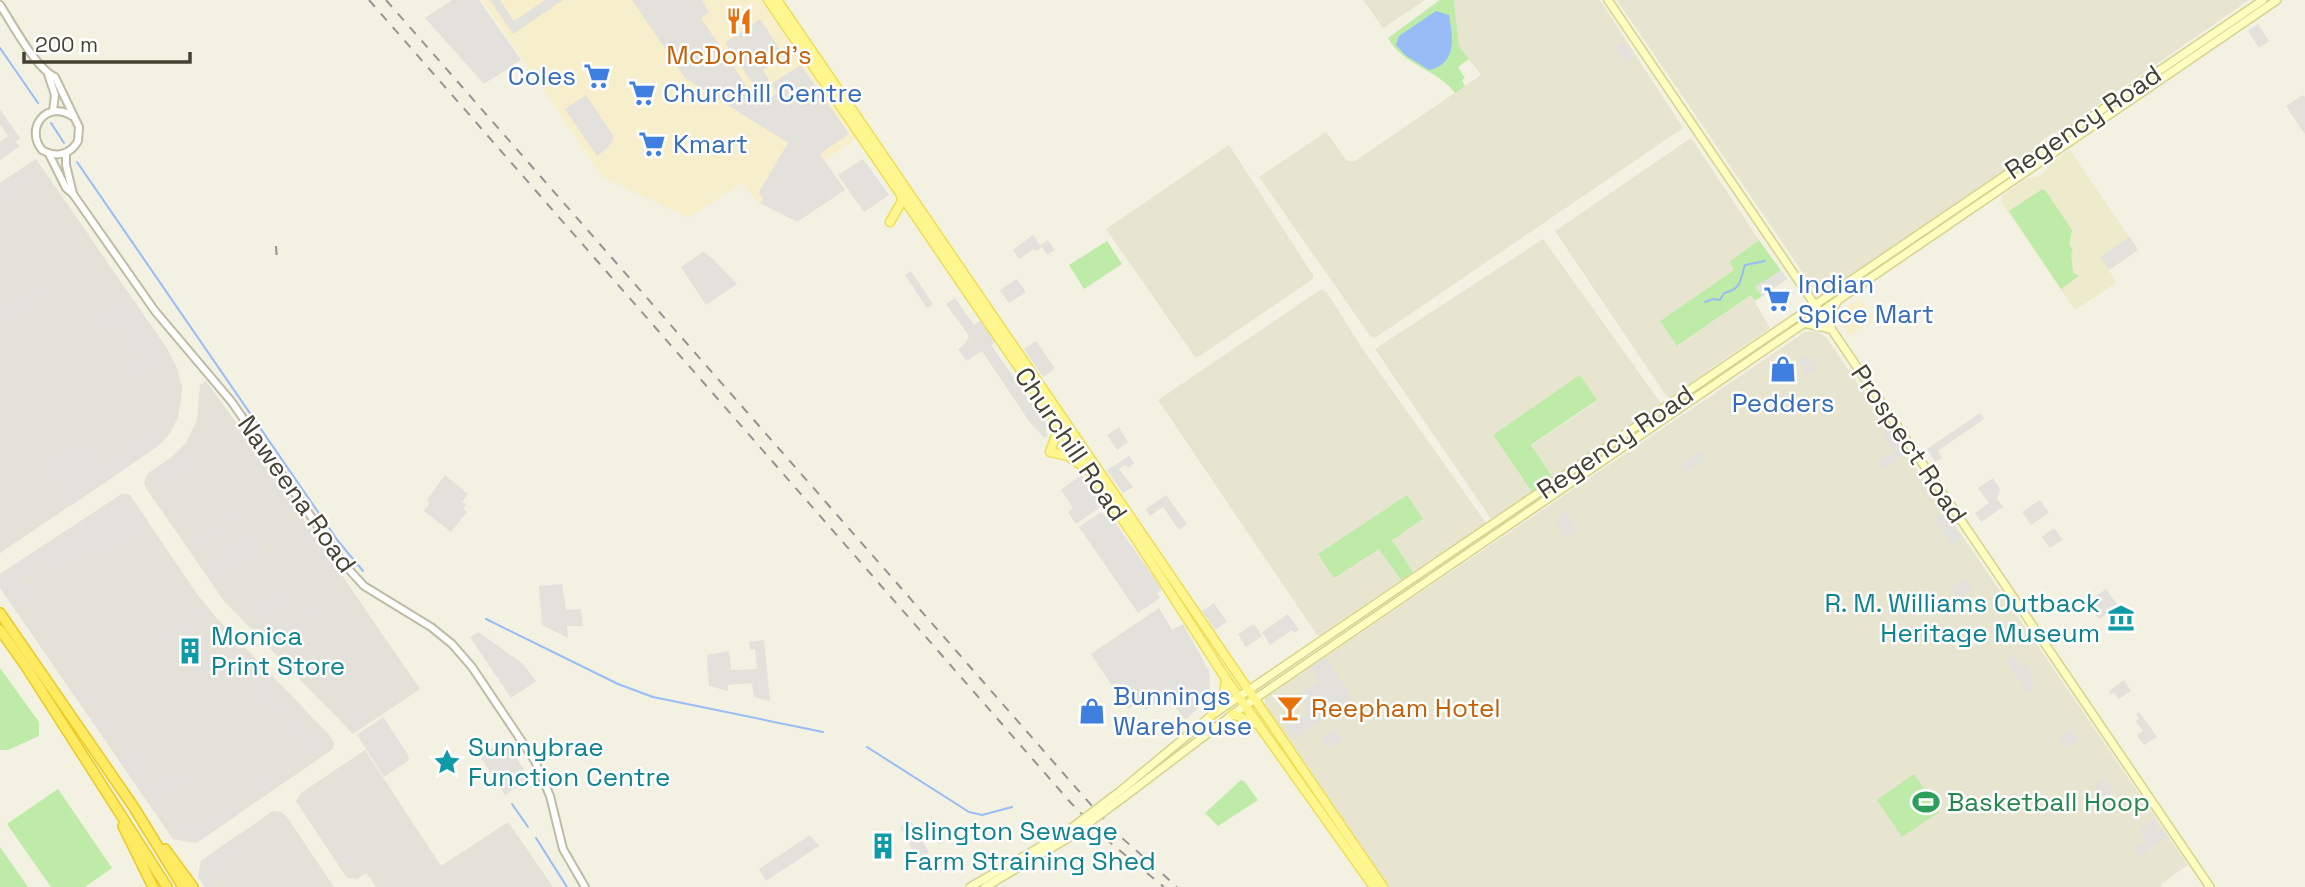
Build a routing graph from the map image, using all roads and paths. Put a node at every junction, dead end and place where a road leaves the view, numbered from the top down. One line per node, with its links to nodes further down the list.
1 (768, 0): 13 (main road, Churchill Road)
2 (777, 0): 26 (main road, Churchill Road)
3 (1608, 0): 18 (main road, Prospect Road)
4 (2263, 0): 15 (main road, Regency Road)
5 (2277, 0): 14 (main road, Regency Road)
6 (0, 5): 7 (street)
7 (48, 74): 8 (street); 9 (street)
8 (53, 111): 9 (street); 11 (street)
9 (72, 116): 10 (street)
10 (66, 153): 11 (street); 12 (street, Naweena Road)
11 (49, 154): 12 (street, Naweena Road)
12 (73, 194): 41 (street, Naweena Road)
13 (901, 194): 16 (main road); 21 (main road, Churchill Road)
14 (1989, 196): 15 (main road); 17 (main road, Regency Road)
15 (1960, 206): 18 (main road, Regency Road)
16 (890, 222)
17 (1839, 298): 18 (main road, Regency Road); 20 (main road)
18 (1817, 308): 19 (main road, Regency Road); 20 (main road, Prospect Road); 26 (main road, Regency Road)
19 (1803, 323): 20 (main road); 28 (main road, Regency Road)
20 (1831, 329): 46 (main road, Prospect Road)
21 (1059, 427): 22 (main road, Churchill Road); 22 (main road)
22 (1089, 470): 25 (main road, Churchill Road)
23 (0, 613): 35 (highway)
24 (0, 631): 34 (highway)
25 (1226, 679): 27 (main road, Churchill Road); 31 (main road)
26 (1248, 691): 27 (main road, Regency Road); 28 (main road, Churchill Road)
27 (1239, 696): 29 (main road, Churchill Road); 31 (main road, Regency Road)
28 (1254, 699): 29 (main road, Regency Road); 45 (main road, Churchill Road)
29 (1246, 705): 30 (main road, Regency Road); 32 (main road, Churchill Road)
30 (1233, 714): 32 (main road); 33 (main road, Regency Road)
31 (1212, 715): 33 (main road, Regency Road)
32 (1259, 725): 44 (main road, Churchill Road)
33 (1121, 795): 36 (main road, Regency Road, bridge)
34 (110, 797): 37 (highway); 38 (highway)
35 (133, 806): 39 (highway); 40 (highway)
36 (1068, 834): 42 (main road, Regency Road); 43 (main road, Regency Road)
37 (153, 887)
38 (167, 887)
39 (183, 887)
40 (194, 887)
41 (585, 887)
42 (970, 887)
43 (985, 887)
44 (1374, 887)
45 (1383, 887)
46 (2210, 887)

